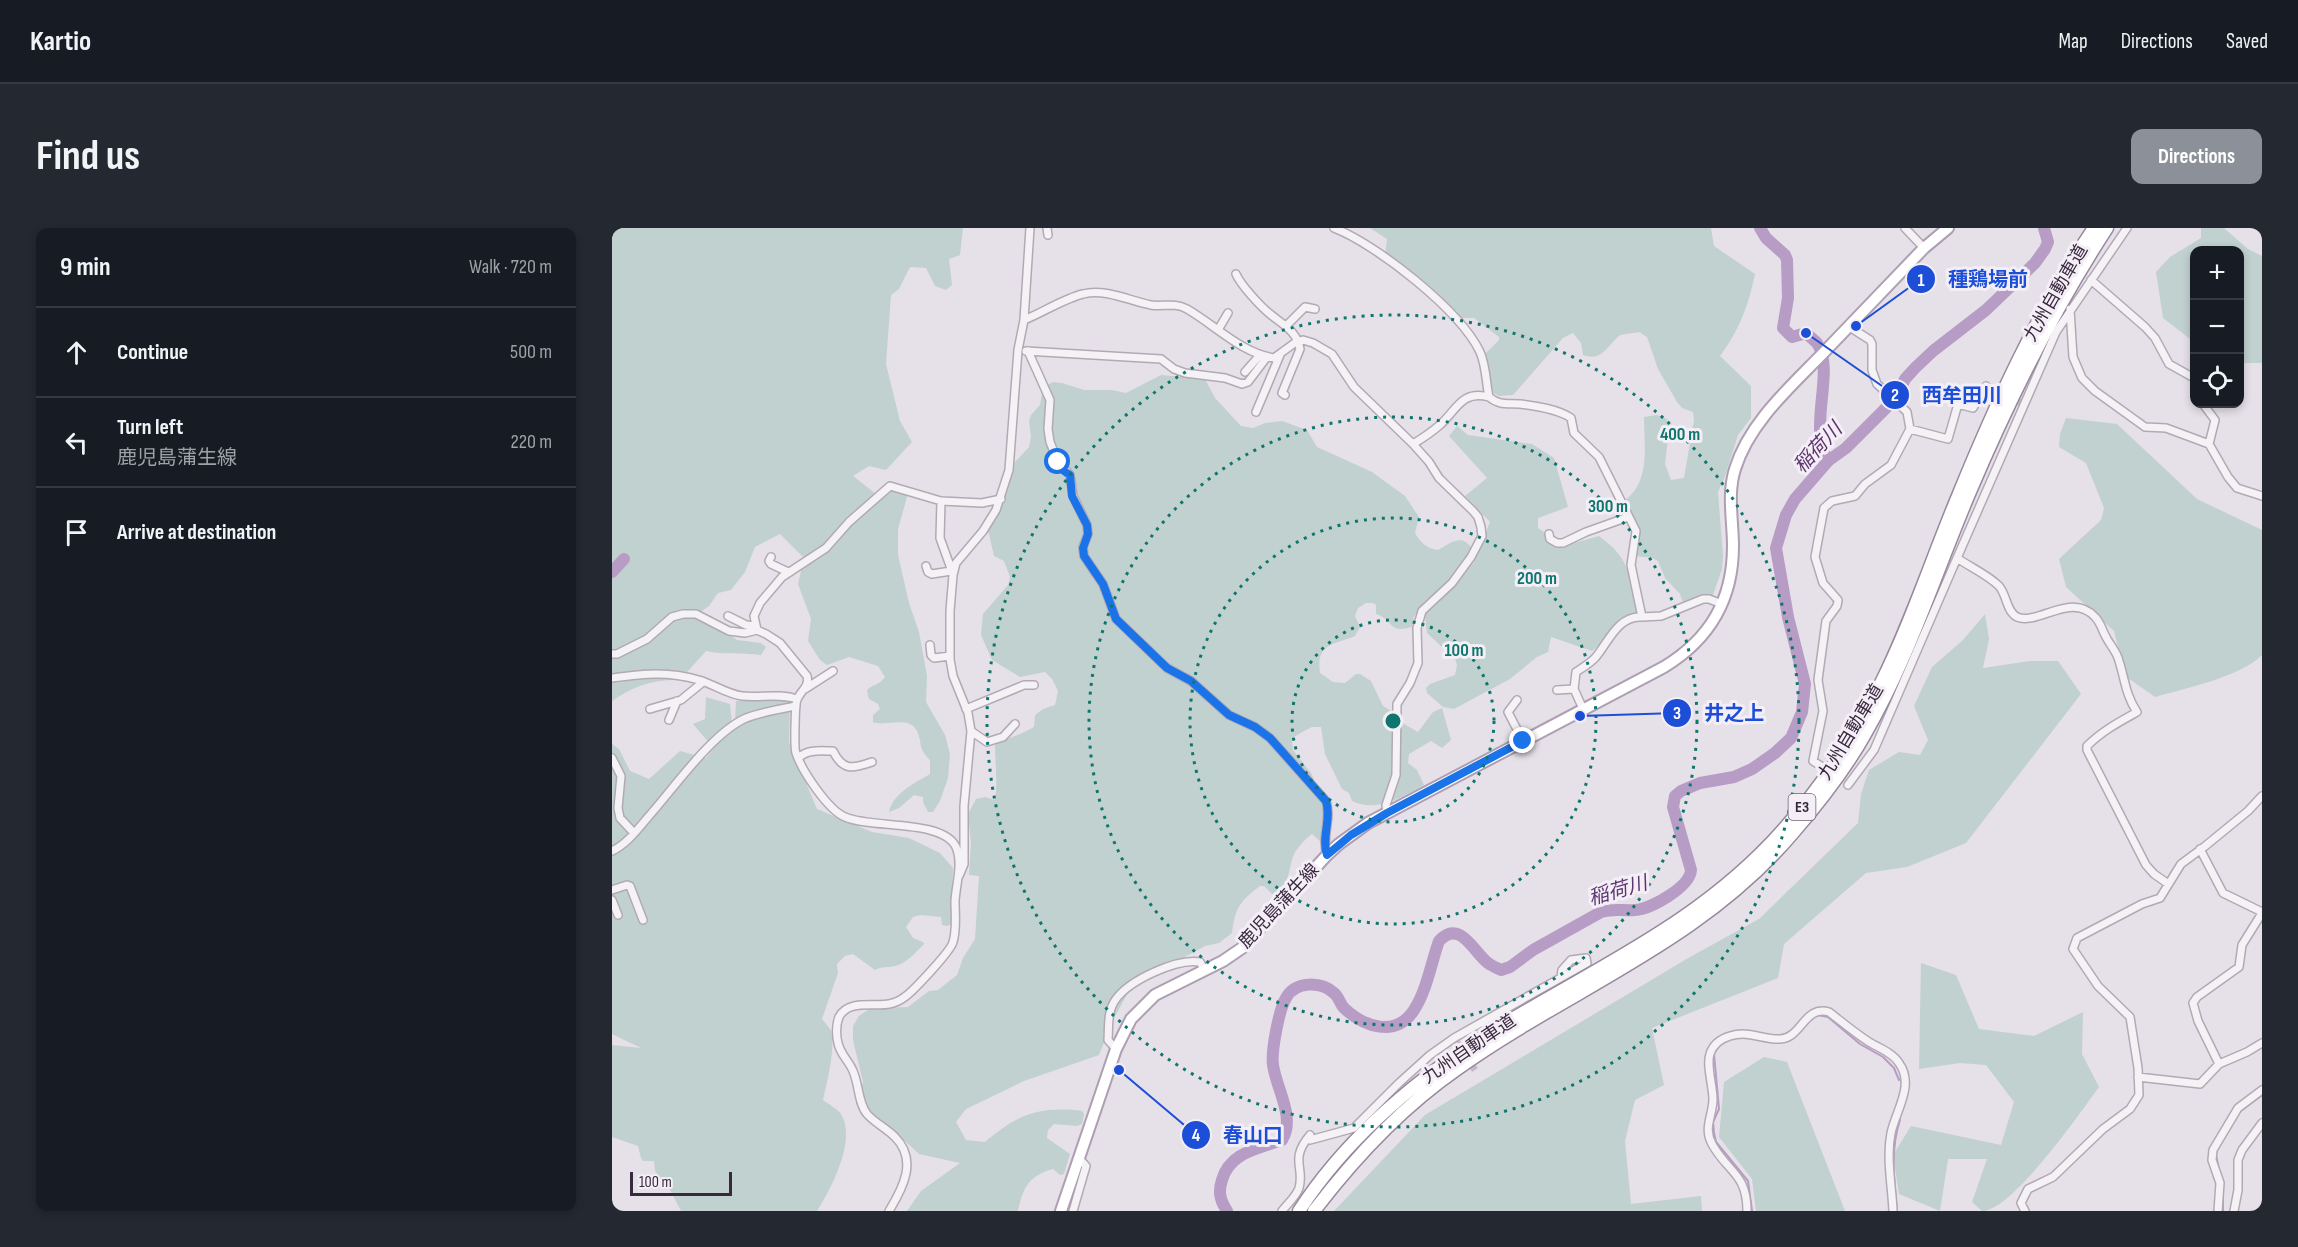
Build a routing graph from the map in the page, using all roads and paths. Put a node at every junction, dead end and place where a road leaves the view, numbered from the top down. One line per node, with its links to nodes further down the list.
1 (1030, 228): 14 (street)
2 (1334, 228): 27 (street)
3 (1905, 228): 8 (street)
4 (1948, 228): 8 (main road, 鹿児島蒲生線)
5 (2094, 228): 98 (highway, 九州自動車道 / E3)
6 (2109, 228): 99 (highway, 九州自動車道 / E3)
7 (2127, 228): 10 (street)
8 (1924, 248): 16 (main road, 鹿児島蒲生線)
9 (1236, 274): 15 (street)
10 (2091, 280): 12 (street); 24 (street)
11 (1315, 309): 15 (street)
12 (2070, 309): 32 (street); 39 (street)
13 (1228, 313): 17 (street)
14 (1024, 320): 17 (street); 19 (street)
15 (1287, 326): 18 (street)
16 (1848, 326): 30 (street); 43 (main road, 鹿児島蒲生線)
17 (1218, 330): 22 (street)
18 (1299, 341): 21 (street); 26 (street); 31 (street)
19 (1018, 350): 20 (street); 34 (street)
20 (1028, 351): 22 (street); 77 (street)
21 (1280, 355): 22 (street); 29 (street)
22 (1264, 356): 23 (street)
23 (1245, 372)
24 (2190, 376)
25 (1986, 386): 30 (street)
26 (1285, 395)
27 (1489, 397): 31 (street); 36 (street)
28 (2207, 408): 32 (street)
29 (1256, 412)
30 (1910, 429): 70 (street)
31 (1413, 444): 73 (street)
32 (2209, 444): 33 (street)
33 (2262, 496)
34 (1001, 499): 35 (street); 42 (street)
35 (941, 501): 41 (street); 42 (street)
36 (1628, 517): 37 (street); 45 (street)
37 (1550, 534)
38 (771, 557): 41 (street)
39 (1957, 558): 71 (street); 79 (street)
40 (926, 566): 42 (street)
41 (788, 572): 46 (street)
42 (952, 573): 49 (street)
43 (1722, 604): 45 (street); 62 (main road, 鹿児島蒲生線)
44 (728, 616): 46 (street)
45 (1642, 617): 55 (street)
46 (756, 628): 48 (street); 54 (street)
47 (930, 645): 49 (street)
48 (612, 654)
49 (950, 656): 61 (street)
50 (833, 671): 54 (street)
51 (612, 678): 52 (street)
52 (704, 682): 58 (street); 59 (street)
53 (1034, 685): 61 (street)
54 (805, 689): 59 (street)
55 (1574, 689): 56 (street); 62 (street)
56 (1557, 690)
57 (1517, 700): 66 (street)
58 (677, 701): 60 (street); 63 (street)
59 (796, 703): 68 (street); 74 (street)
60 (650, 709)
61 (966, 709): 65 (street)
62 (1583, 709): 66 (main road, 鹿児島蒲生線)
63 (669, 720)
64 (1015, 724): 65 (street)
65 (971, 731): 78 (street)
66 (1523, 741): 73 (main road, 鹿児島蒲生線)
67 (612, 758): 74 (street)
68 (798, 758): 69 (street); 78 (street)
69 (872, 762)
70 (1824, 768)
71 (1848, 785)
72 (2262, 795): 75 (street)
73 (1387, 813): 77 (main road, 鹿児島蒲生線)
74 (634, 833): 76 (street)
75 (2200, 849): 79 (street); 82 (street)
76 (612, 851)
77 (1327, 855): 85 (main road, 鹿児島蒲生線)
78 (959, 876): 94 (street)
79 (2167, 883): 90 (street)
80 (612, 890): 84 (street)
81 (612, 900): 83 (street)
82 (2262, 912): 89 (street)
83 (618, 915)
84 (643, 920)
85 (1204, 971): 88 (main road, 鹿児島蒲生線); 88 (street)
86 (1561, 977): 97 (street)
87 (2262, 1043): 89 (street)
88 (1116, 1049): 93 (main road, 鹿児島蒲生線)
89 (2219, 1064): 90 (street)
90 (2138, 1077): 102 (street)
91 (2262, 1090): 103 (street)
92 (2262, 1123): 104 (street)
93 (1079, 1158): 95 (main road, 鹿児島蒲生線); 96 (street)
94 (889, 1211)
95 (1061, 1211)
96 (1073, 1211)
97 (1281, 1211)
98 (1299, 1211)
99 (1314, 1211)
100 (1747, 1211): 101 (street)
101 (1893, 1211)
102 (2025, 1211)
103 (2218, 1211)
104 (2234, 1211)

